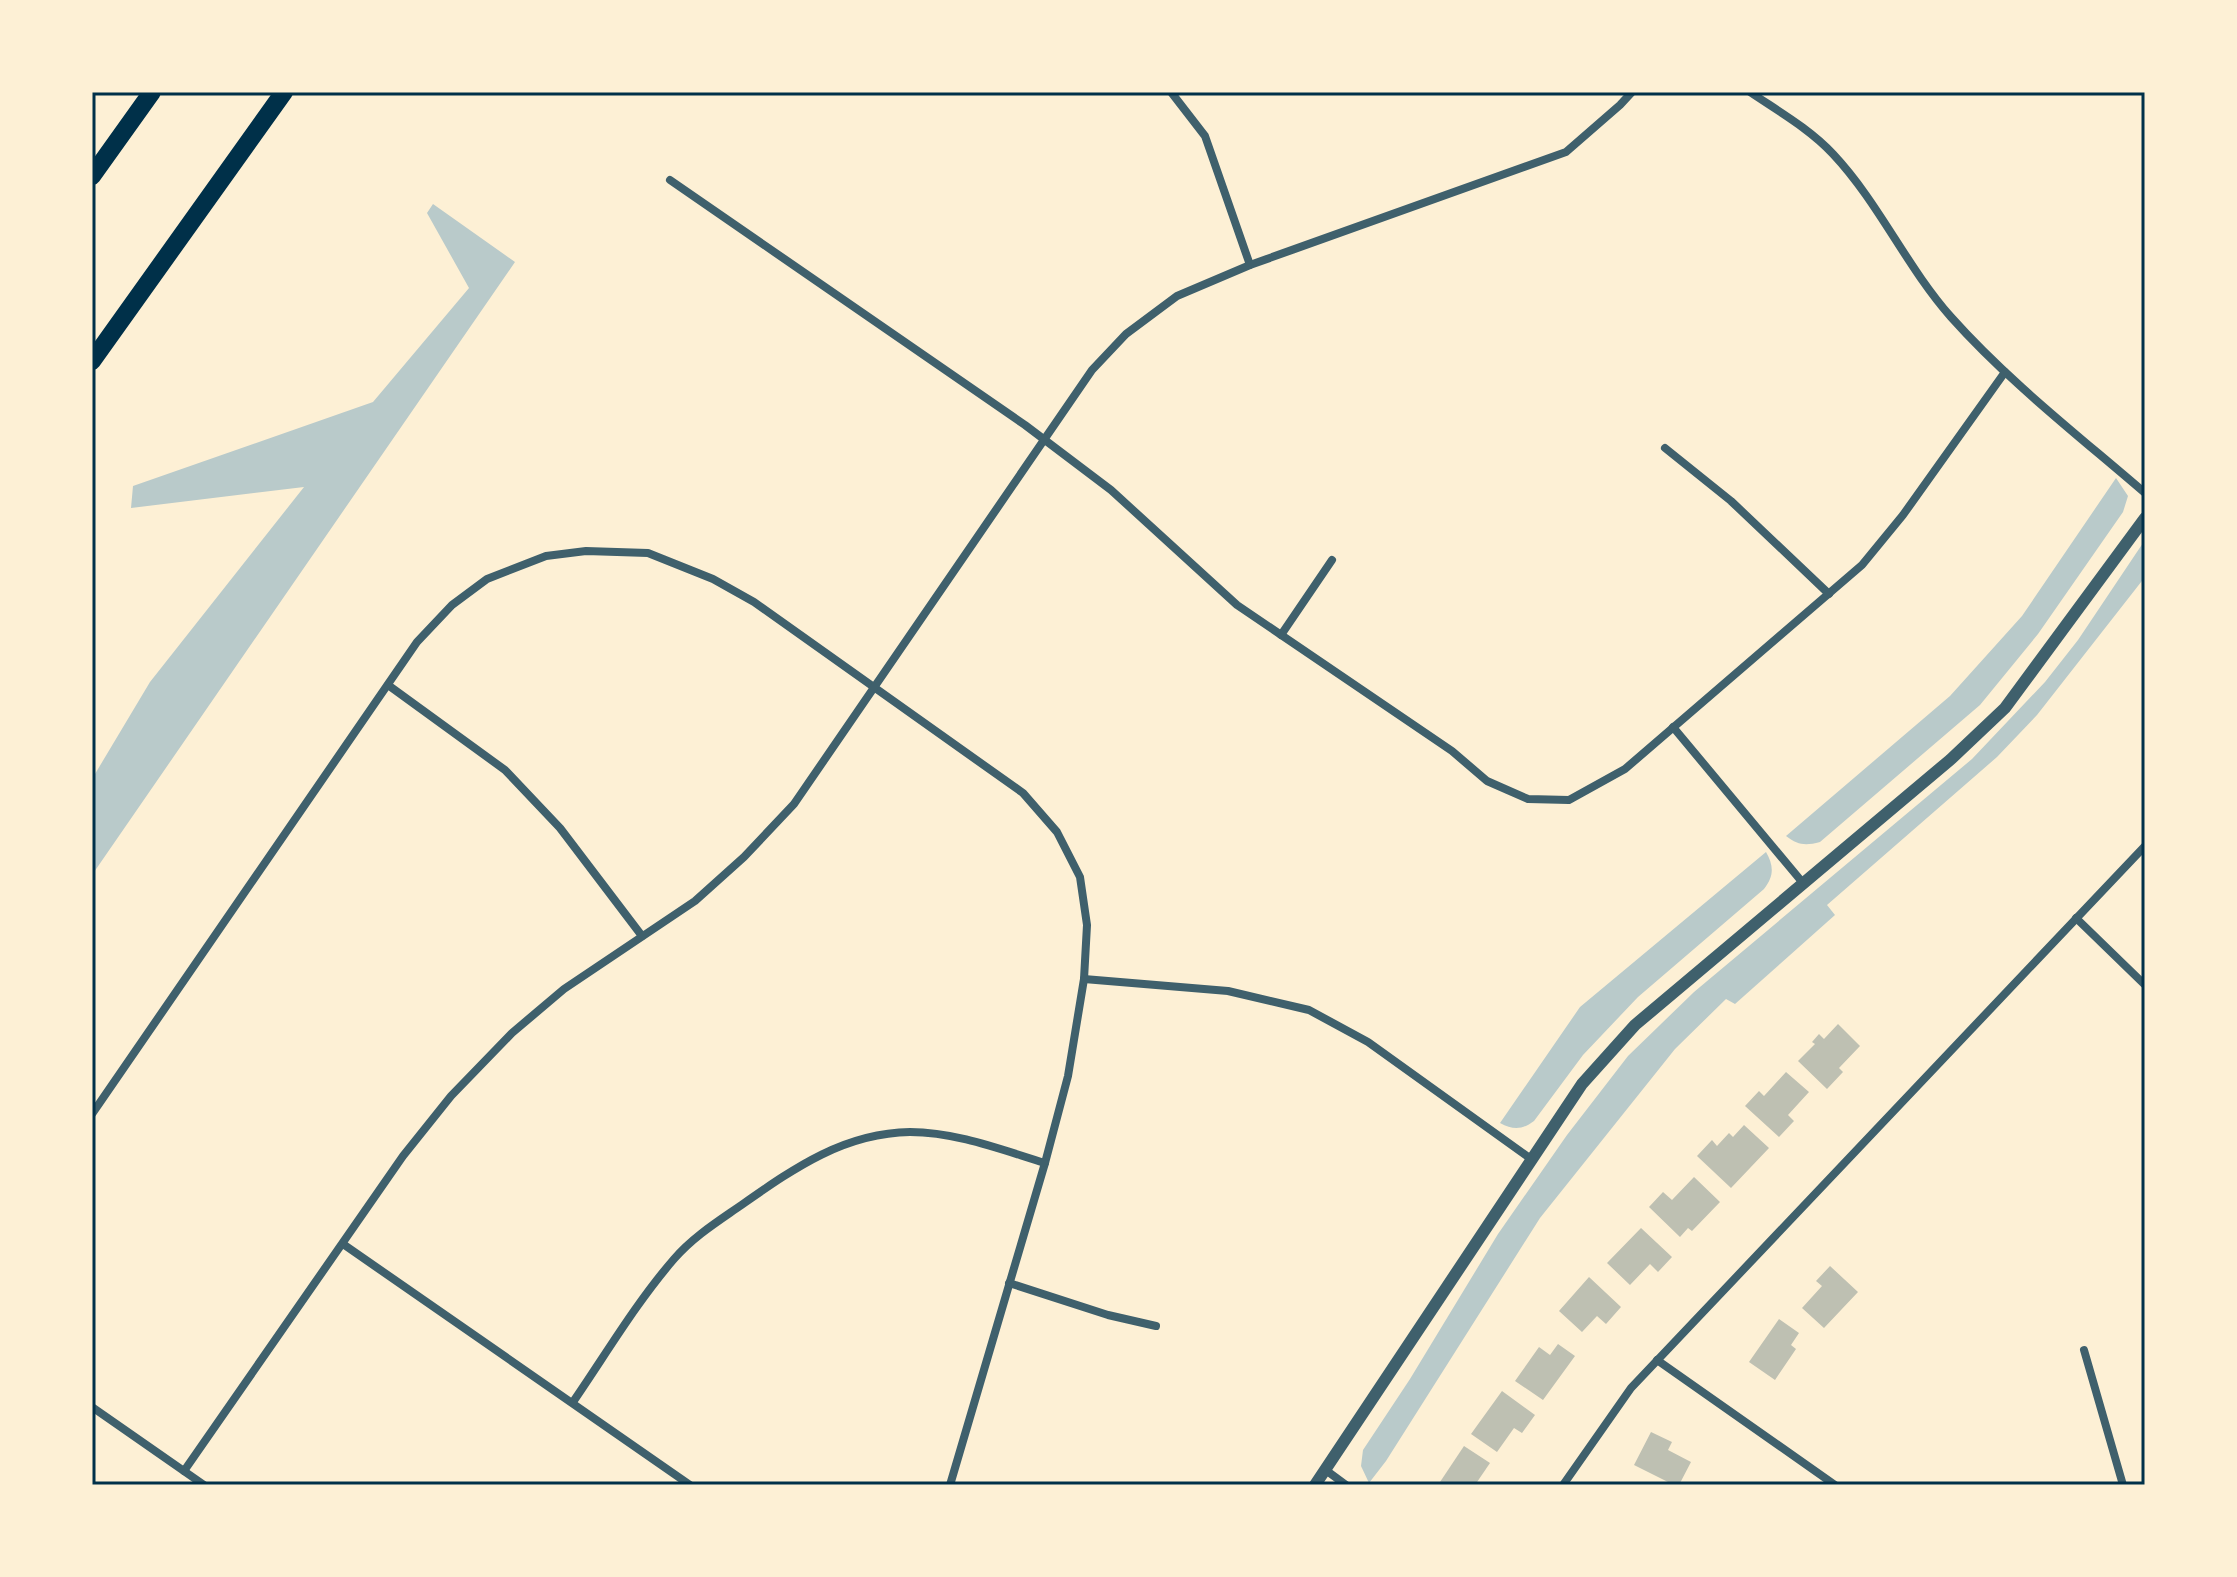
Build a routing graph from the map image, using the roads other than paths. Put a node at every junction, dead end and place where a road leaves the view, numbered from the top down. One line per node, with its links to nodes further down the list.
1 (152, 92): 6 (highway)
2 (284, 92): 9 (highway)
3 (1171, 92): 8 (street)
4 (1632, 92): 8 (street)
5 (1750, 92): 10 (street)
6 (92, 176)
7 (670, 180): 11 (street)
8 (1250, 265): 11 (street)
9 (92, 361)
10 (2005, 372): 13 (street); 16 (street)
11 (1044, 440): 17 (street); 19 (street)
12 (1665, 448): 16 (street)
13 (2145, 493)
14 (2145, 518): 22 (street)
15 (1332, 560): 17 (street)
16 (1829, 594): 20 (street)
17 (1281, 635): 20 (street)
18 (388, 685): 19 (street); 24 (street); 27 (street)
19 (872, 688): 24 (street); 25 (street)
20 (1673, 727): 22 (street)
21 (2145, 846): 23 (street)
22 (1803, 883): 28 (street)
23 (2076, 918): 26 (street); 34 (street)
24 (642, 936): 30 (street)
25 (1084, 979): 28 (street); 29 (street)
26 (2145, 985)
27 (92, 1114)
28 (1531, 1159): 38 (street)
29 (1045, 1163): 31 (street); 35 (street)
30 (343, 1244): 35 (street); 37 (street)
31 (1009, 1283): 32 (street); 41 (street)
32 (1156, 1326)
33 (2084, 1350): 46 (street)
34 (1657, 1360): 44 (street); 45 (street)
35 (573, 1402): 40 (street)
36 (92, 1407): 37 (street)
37 (184, 1471): 39 (street)
38 (1327, 1471): 42 (street); 43 (street)
39 (204, 1485)
40 (690, 1485)
41 (950, 1485)
42 (1315, 1485)
43 (1346, 1485)
44 (1563, 1485)
45 (1835, 1485)
46 (2123, 1485)

